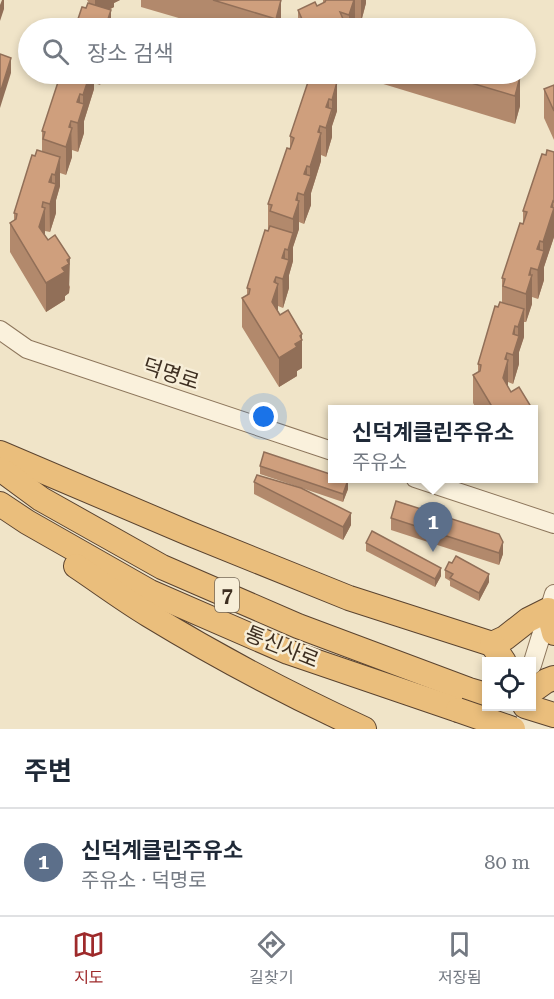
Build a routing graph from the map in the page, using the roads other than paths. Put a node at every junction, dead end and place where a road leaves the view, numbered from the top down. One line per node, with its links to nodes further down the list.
1 (0, 330): 2 (street, 덕명로)
2 (328, 449)
3 (0, 453): 10 (highway)
4 (0, 469): 14 (highway, 통신사로 / 7)
5 (430, 483): 8 (street)
6 (0, 504): 14 (highway, 통신사로 / 7)
7 (0, 514): 18 (highway)
8 (554, 524)
9 (552, 612): 10 (highway); 11 (street)
10 (498, 653)
11 (534, 657)
12 (554, 678): 13 (highway)
13 (536, 688)
14 (471, 698): 19 (highway, 통신사로 / 7, bridge)
15 (536, 709): 17 (highway)
16 (517, 711): 19 (street)
17 (554, 715)
18 (364, 729)
19 (512, 729)

